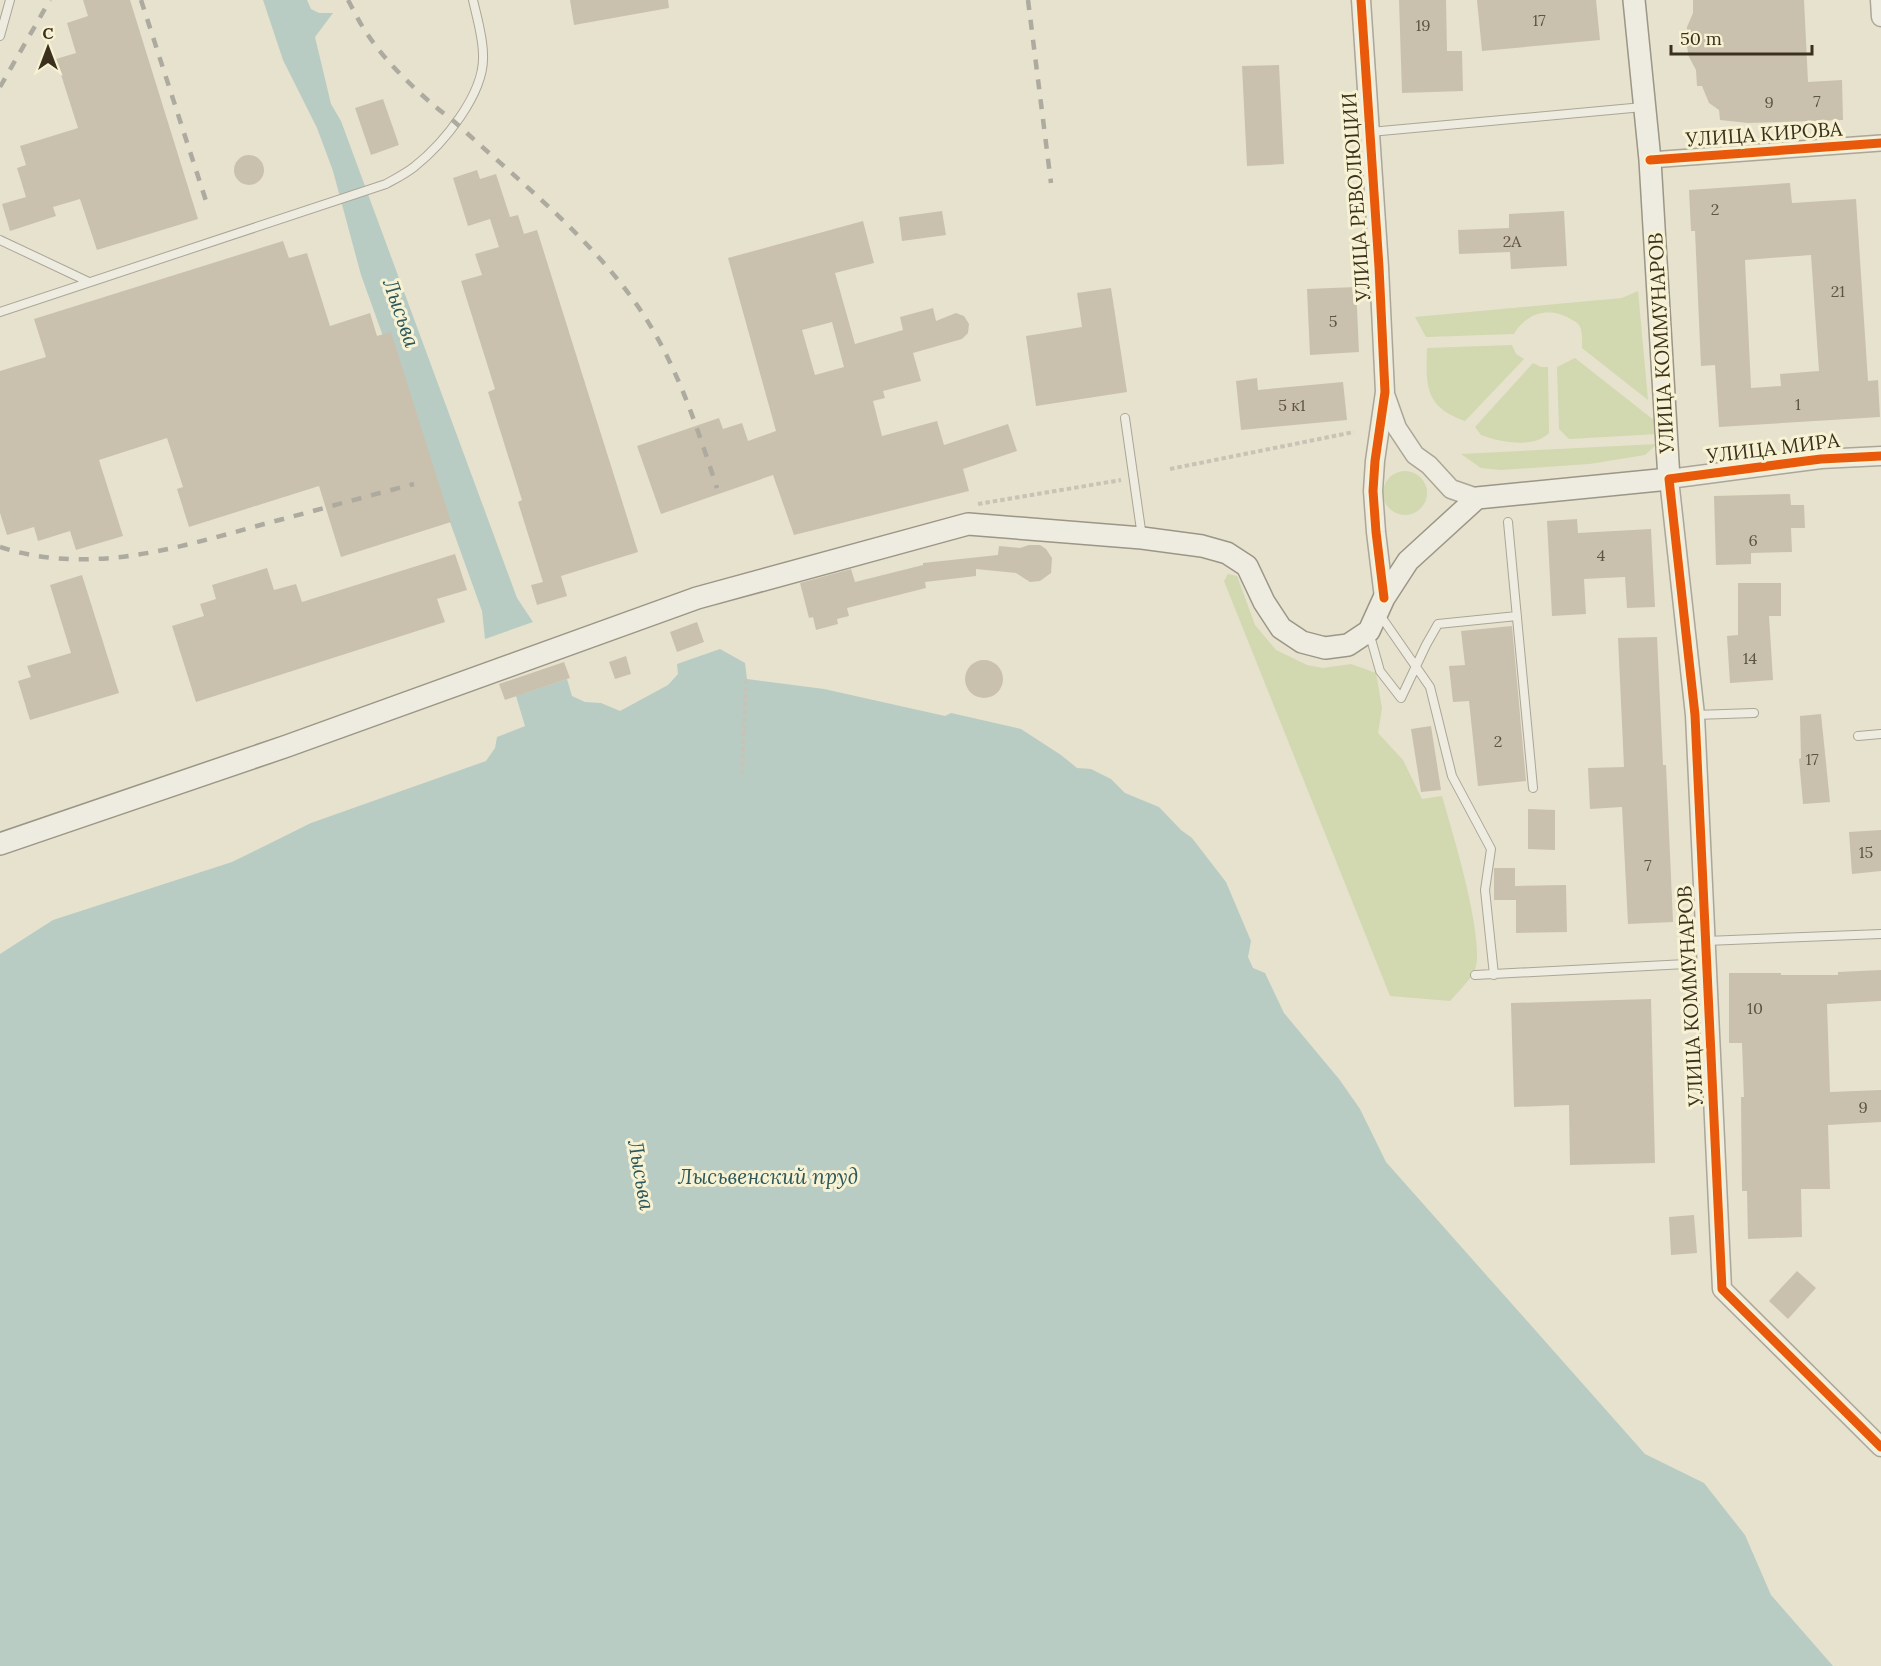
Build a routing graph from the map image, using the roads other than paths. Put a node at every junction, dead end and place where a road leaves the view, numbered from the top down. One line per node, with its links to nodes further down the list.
1 (10, 0): 7 (lane)
2 (473, 0): 13 (lane)
3 (1360, 0): 9 (street, УЛИЦА РЕВОЛЮЦИИ)
4 (1634, 0): 8 (main road, УЛИЦА КОММУНАРОВ)
5 (1880, 0): 6 (street)
6 (1881, 17)
7 (0, 36)
8 (1644, 107): 9 (lane); 11 (main road, УЛИЦА КОММУНАРОВ)
9 (1370, 132): 15 (street, УЛИЦА РЕВОЛЮЦИИ)
10 (1881, 143): 11 (street, УЛИЦА КИРОВА)
11 (1650, 160): 18 (main road, УЛИЦА КОММУНАРОВ)
12 (0, 240): 13 (lane)
13 (89, 282): 14 (lane)
14 (0, 312)
15 (1385, 393): 19 (street); 22 (street)
16 (1125, 418): 21 (lane)
17 (1881, 456): 18 (street, УЛИЦА МИРА)
18 (1669, 479): 19 (main road, УЛИЦА МИРА); 26 (street, УЛИЦА КОММУНАРОВ)
19 (1477, 498): 22 (main road)
20 (1508, 522): 23 (lane)
21 (1142, 538): 22 (main road); 30 (main road)
22 (1377, 614): 24 (lane); 24 (lane)
23 (1517, 616): 24 (lane); 29 (lane)
24 (1416, 666): 35 (lane)
25 (1754, 713): 26 (lane)
26 (1695, 715): 32 (street, УЛИЦА КОММУНАРОВ)
27 (1881, 734): 28 (lane)
28 (1858, 735)
29 (1533, 788)
30 (0, 844)
31 (1881, 934): 32 (lane)
32 (1706, 941): 33 (street, УЛИЦА КОММУНАРОВ)
33 (1707, 963): 35 (lane); 36 (street, УЛИЦА КОММУНАРОВ)
34 (1475, 975): 35 (lane)
35 (1494, 975)
36 (1881, 1447)

